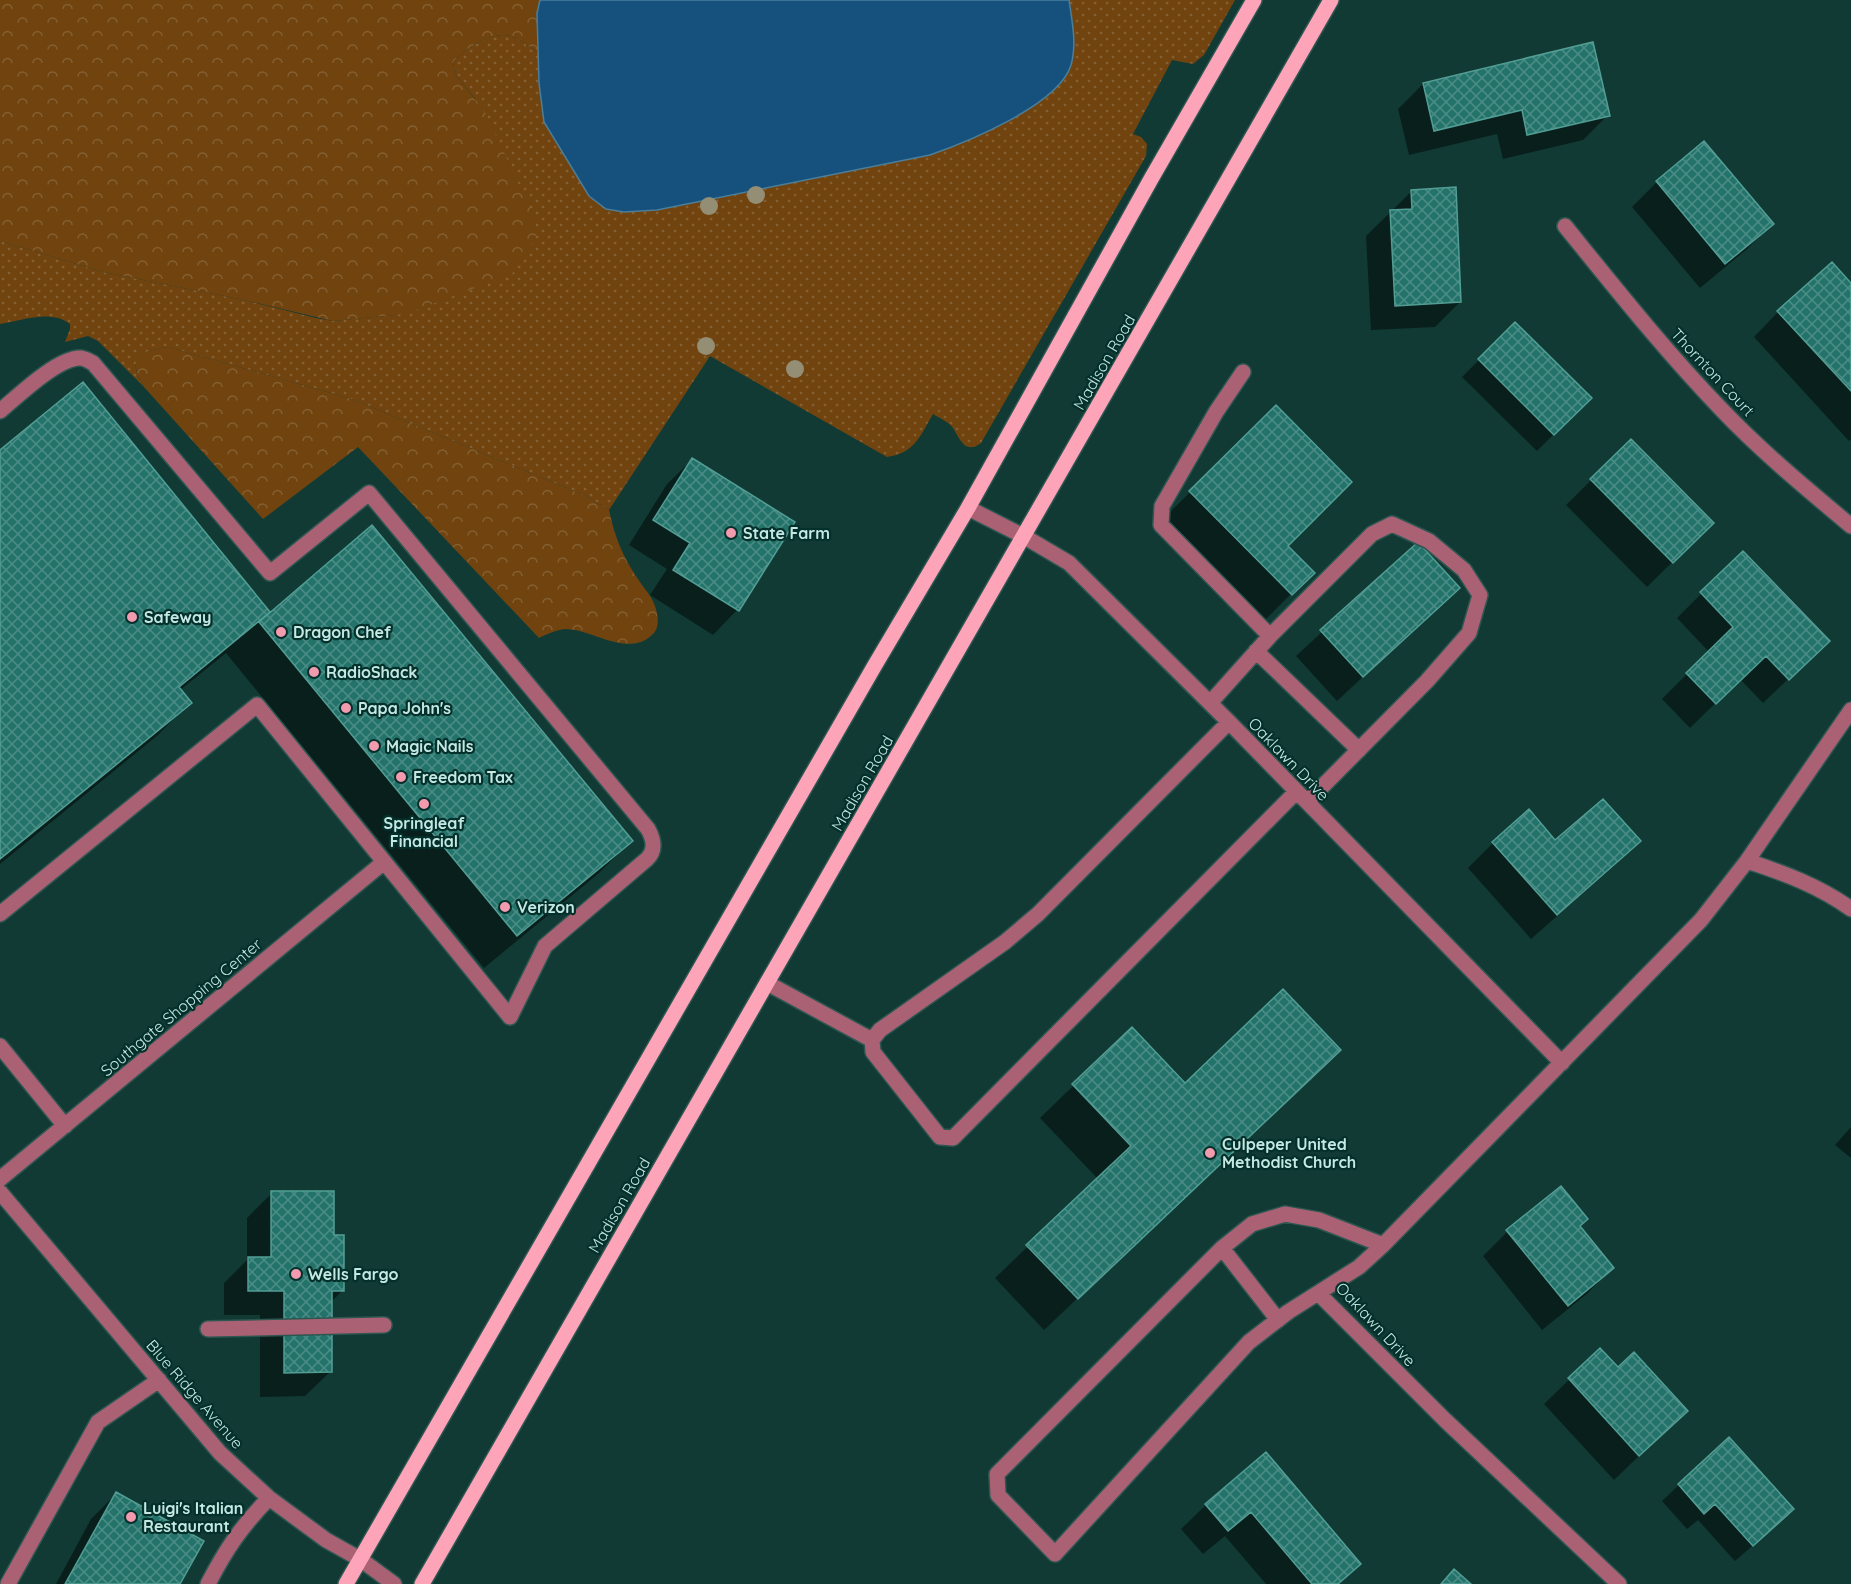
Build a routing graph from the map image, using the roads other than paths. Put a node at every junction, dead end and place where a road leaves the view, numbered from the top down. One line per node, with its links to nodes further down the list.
1 (1254, 0): 6 (main road)
2 (1331, 0): 8 (main road, Madison Road)
3 (1564, 226): 7 (street, Thornton Court)
4 (1243, 372): 9 (street)
5 (0, 411): 17 (street)
6 (968, 508): 8 (street, Oaklawn Drive); 35 (main road)
7 (1851, 526)
8 (1025, 537): 11 (street, Oaklawn Drive); 20 (main road, Madison Road)
9 (1270, 636): 10 (street); 14 (street)
10 (1256, 651): 11 (street); 14 (street)
11 (1210, 703): 13 (street, Oaklawn Drive)
12 (1851, 710): 16 (street)
13 (1229, 722): 15 (street, Oaklawn Drive); 21 (street)
14 (1359, 750): 15 (street)
15 (1301, 797): 21 (street); 23 (street, Oaklawn Drive)
16 (1747, 861): 18 (street); 23 (street, Oaklawn Drive)
17 (384, 862): 19 (street); 24 (street, Southgate Shopping Center)
18 (1851, 909)
19 (0, 914)
20 (767, 983): 21 (street); 40 (main road, Madison Road)
21 (872, 1040)
22 (0, 1046): 24 (street)
23 (1562, 1063): 27 (street, Oaklawn Drive)
24 (65, 1126): 25 (street, Southgate Shopping Center)
25 (0, 1179)
26 (0, 1192): 33 (street, Blue Ridge Avenue)
27 (1383, 1245): 28 (street); 29 (street, Oaklawn Drive)
28 (1222, 1248): 30 (street); 30 (street)
29 (1319, 1294): 30 (street); 41 (street, Oaklawn Drive)
30 (1278, 1320)
31 (384, 1325): 32 (street)
32 (208, 1329)
33 (159, 1380): 34 (street, Blue Ridge Avenue); 36 (street)
34 (268, 1498): 35 (street, Blue Ridge Avenue); 37 (street)
35 (360, 1559): 38 (main road); 39 (street, Blue Ridge Avenue)
36 (8, 1584)
37 (208, 1584)
38 (346, 1584)
39 (394, 1584)
40 (423, 1584)
41 (1619, 1584)

